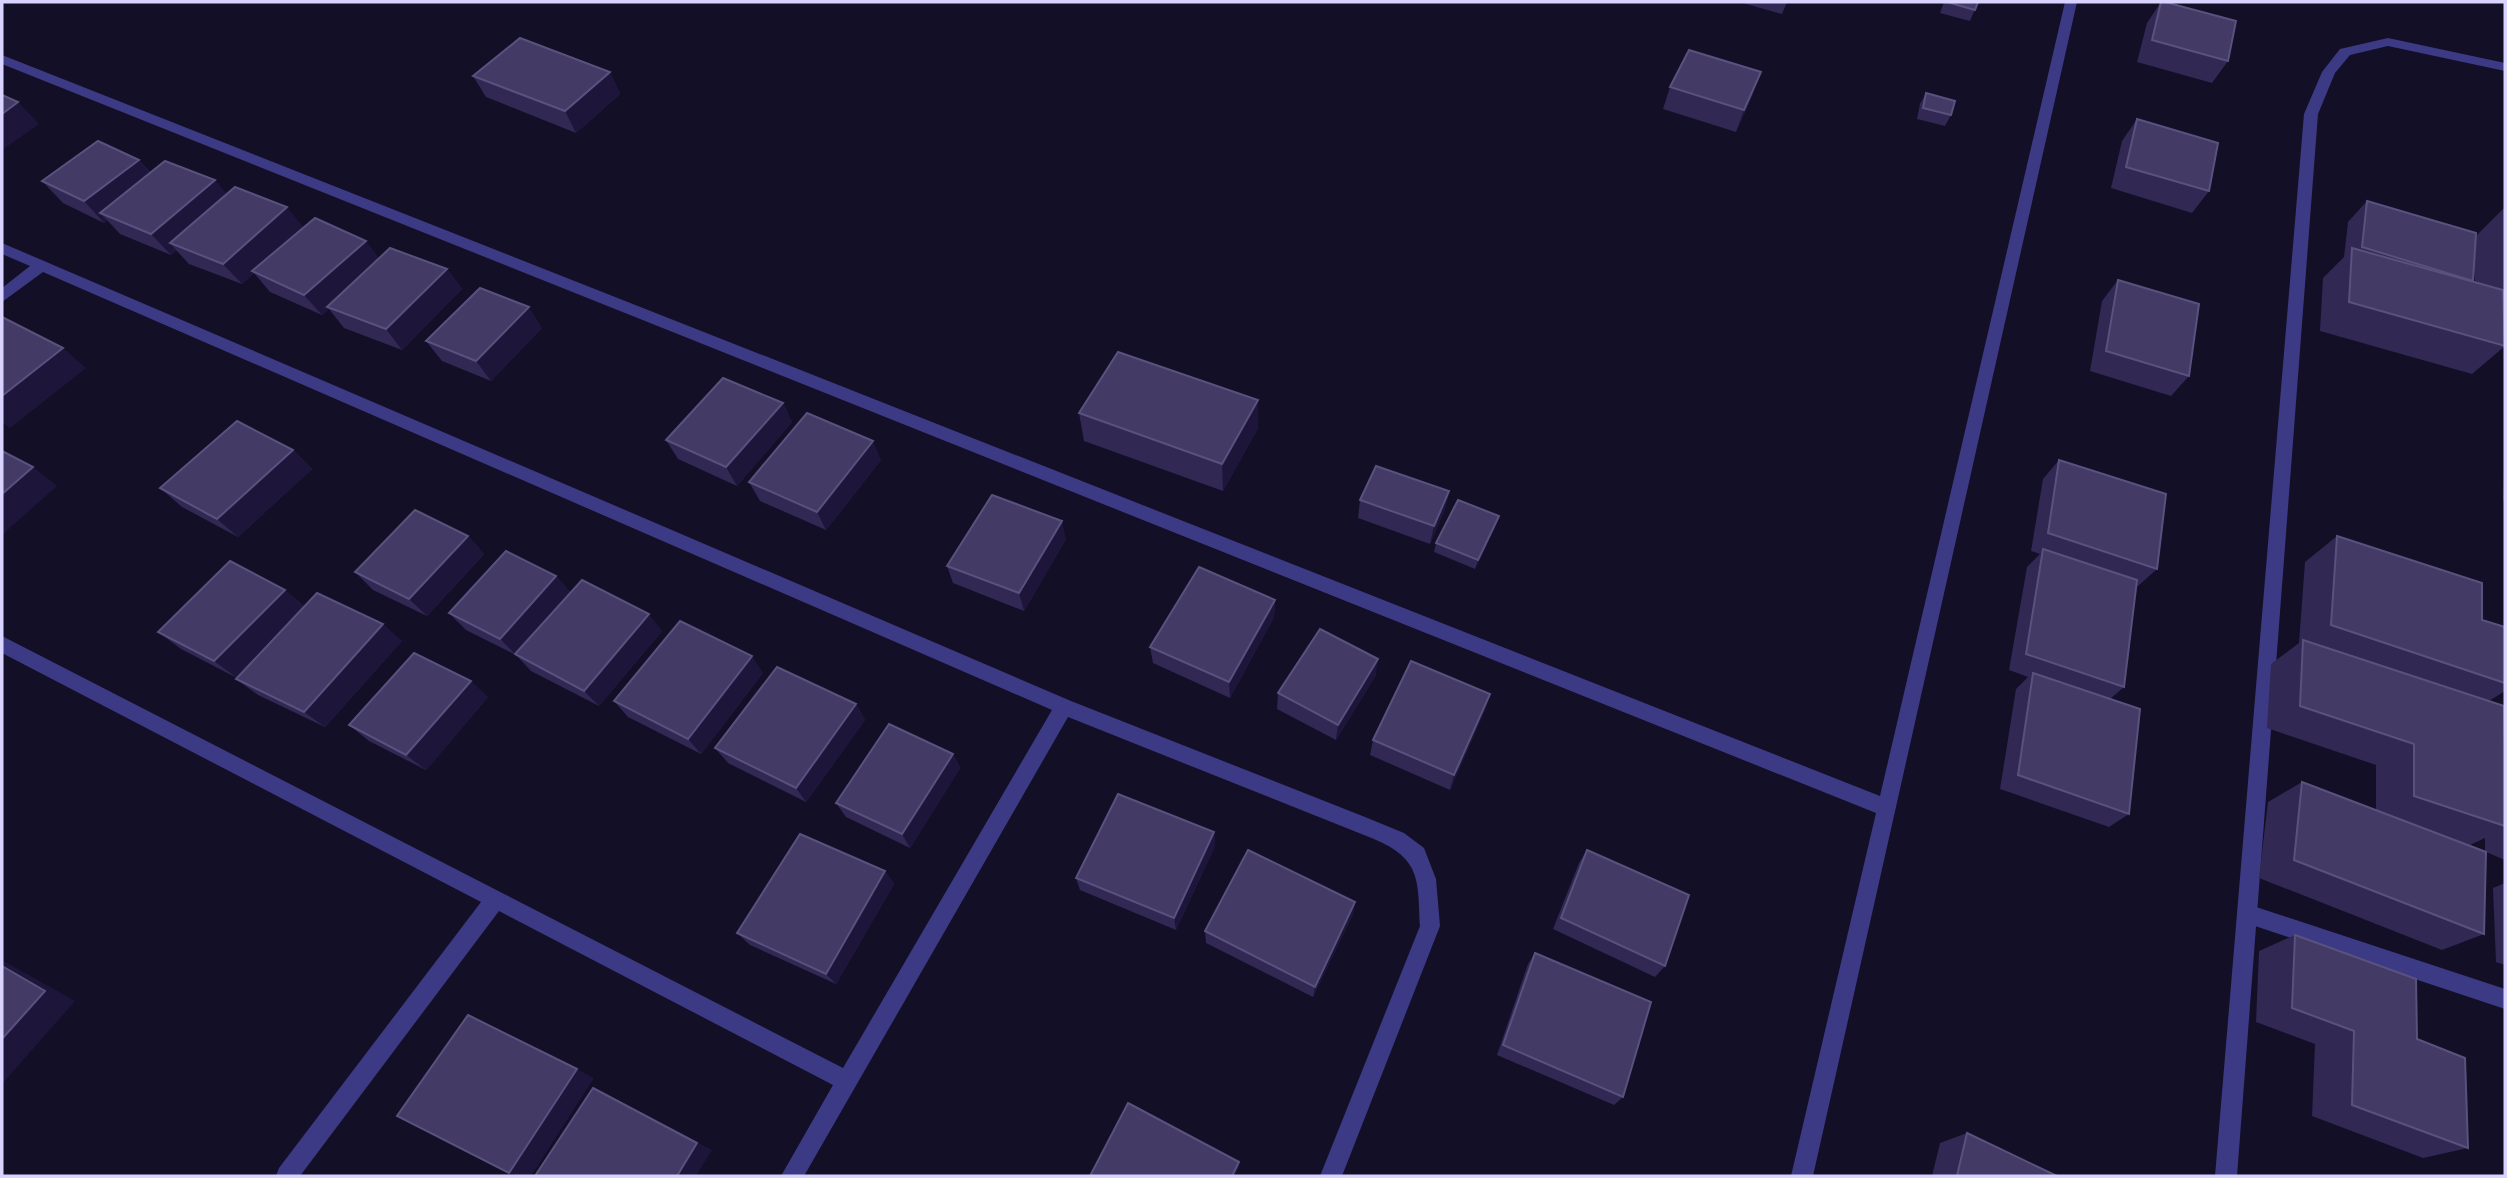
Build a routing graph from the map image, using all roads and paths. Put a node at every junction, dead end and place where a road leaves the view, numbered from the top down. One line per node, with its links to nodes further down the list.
1 (2071, 2): 9 (street)
2 (2, 59): 9 (street)
3 (2505, 67): 11 (street)
4 (2, 248): 5 (street)
5 (42, 265): 6 (street); 8 (street)
6 (2, 296)
7 (2, 645): 10 (street)
8 (1064, 707): 13 (street); 16 (street)
9 (1887, 808): 17 (street)
10 (495, 900): 13 (street); 14 (street)
11 (2247, 914): 12 (street); 18 (street)
12 (2505, 999)
13 (847, 1081): 15 (street)
14 (286, 1176)
15 (792, 1176)
16 (1331, 1176)
17 (1802, 1176)
18 (2226, 1176)

